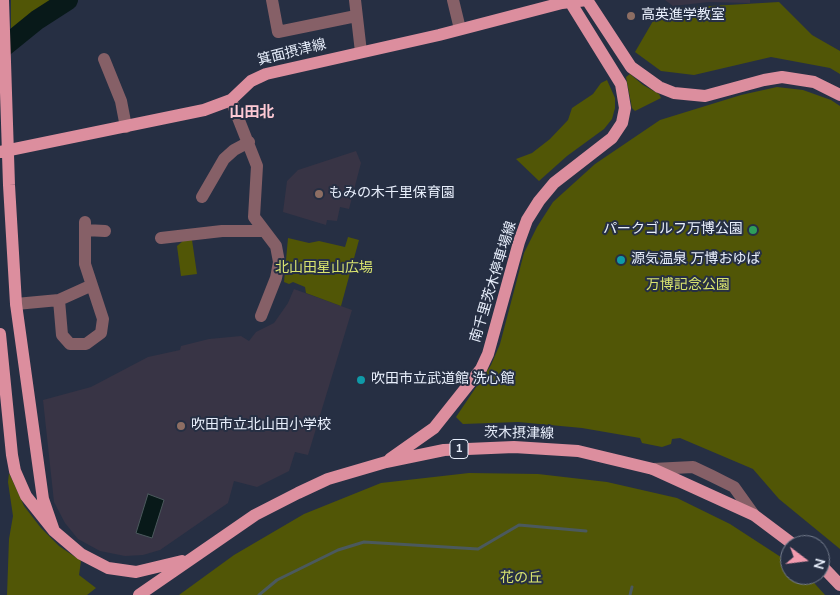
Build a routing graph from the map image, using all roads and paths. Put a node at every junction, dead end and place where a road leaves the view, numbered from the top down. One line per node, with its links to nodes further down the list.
1 (3, 0): 15 (main road)
2 (272, 0): 7 (street)
3 (355, 0): 7 (street)
4 (453, 0): 8 (street)
5 (587, 0): 6 (main road, 箕面摂津線); 11 (main road)
6 (570, 1): 8 (main road, 箕面摂津線); 25 (main road, 南千里茨木停車場線)
7 (356, 16): 9 (street)
8 (460, 29): 9 (main road, 箕面摂津線)
9 (361, 52): 12 (main road, 箕面摂津線)
10 (104, 59): 13 (street)
11 (840, 95)
12 (231, 100): 13 (main road, 箕面摂津線); 14 (street)
13 (126, 127): 15 (main road, 箕面摂津線)
14 (249, 142): 16 (street); 18 (street)
15 (4, 151): 22 (main road)
16 (202, 197)
17 (105, 231): 20 (street)
18 (263, 231): 19 (street); 23 (street)
19 (161, 238)
20 (90, 286): 21 (street); 21 (street)
21 (59, 300): 22 (street)
22 (16, 304): 28 (main road)
23 (261, 316)
24 (0, 334): 28 (main road)
25 (386, 462): 26 (main road, 茨木摂津線 / 1); 30 (main road, 茨木摂津線 / 1)
26 (653, 469): 27 (main road, 茨木摂津線 / 1); 27 (street)
27 (754, 515): 29 (main road, 茨木摂津線 / 1)
28 (54, 531): 30 (main road)
29 (781, 535)
30 (192, 558): 33 (main road, 茨木摂津線 / 1)
31 (830, 574): 32 (main road)
32 (840, 585)
33 (139, 595)

